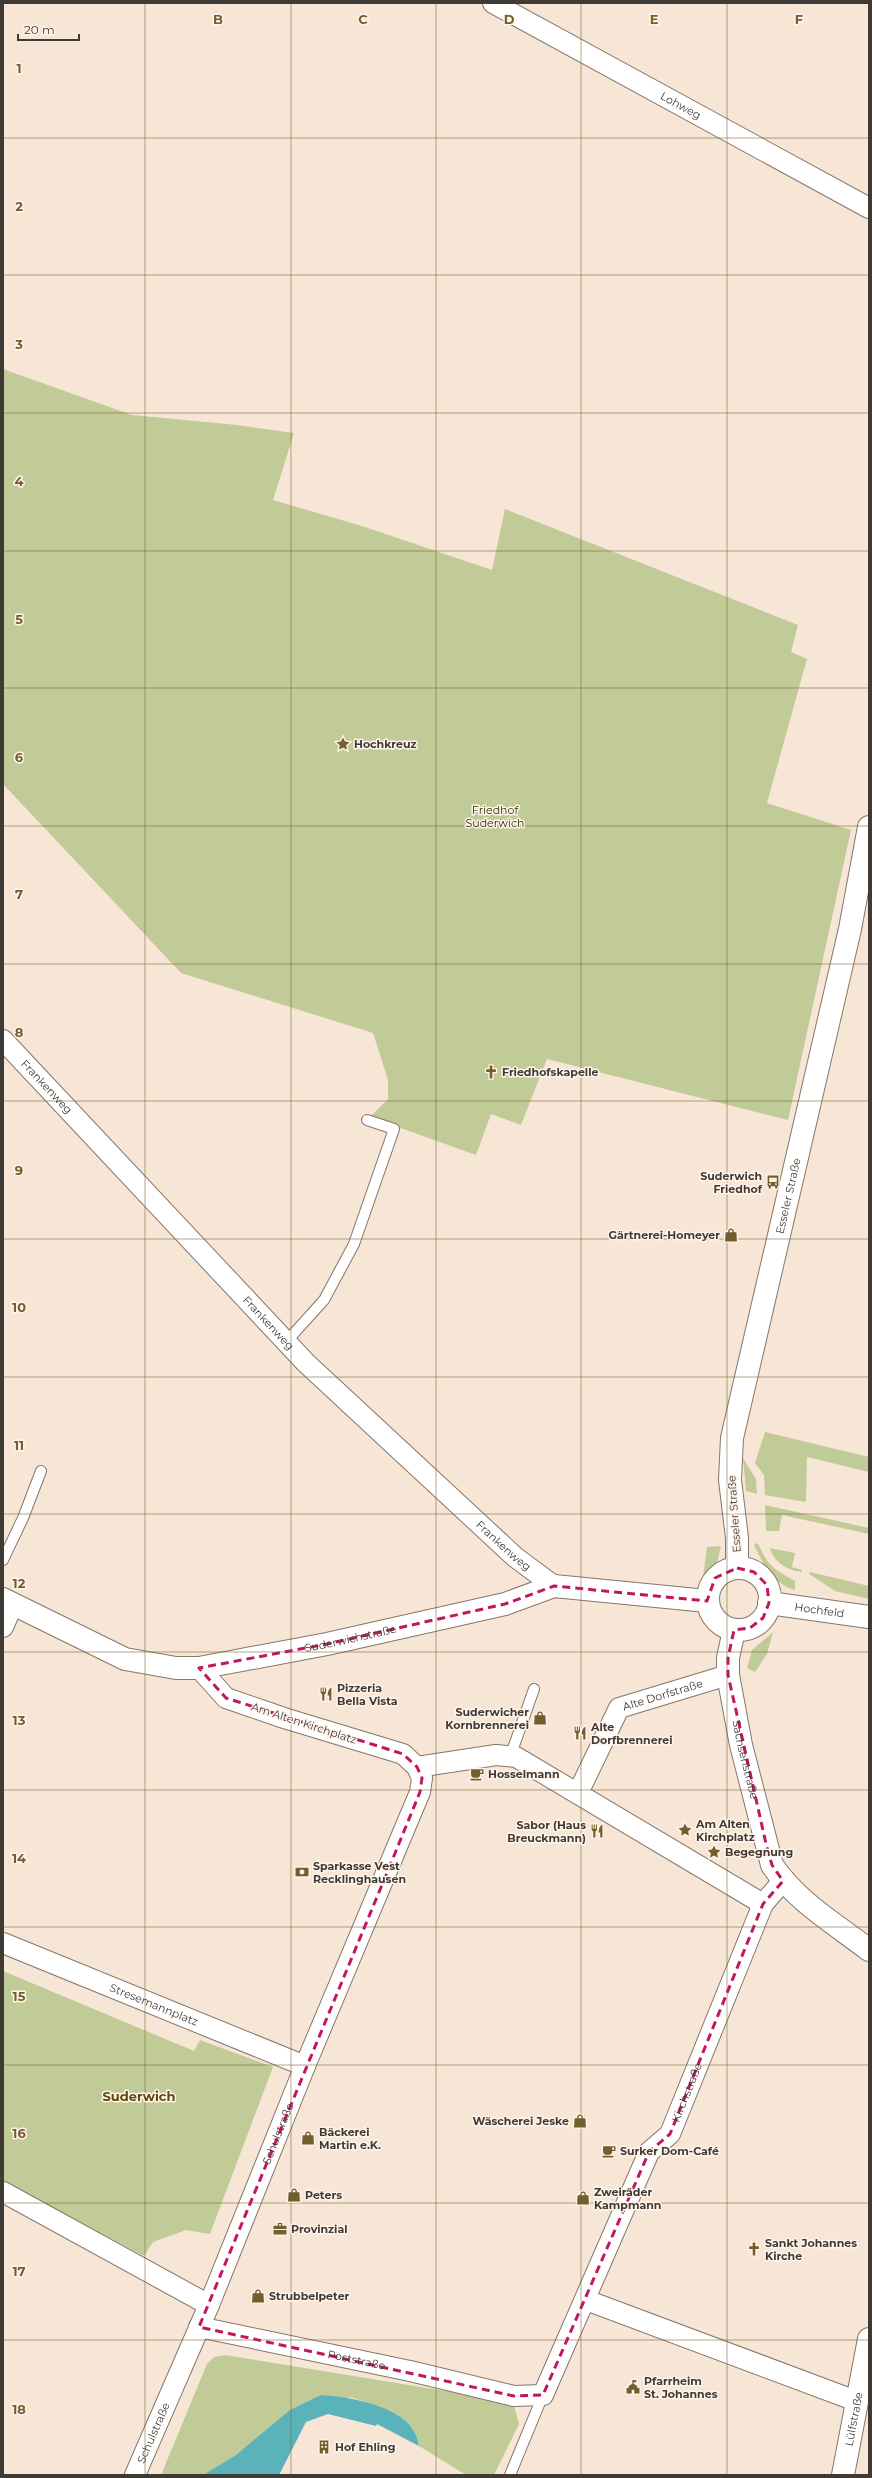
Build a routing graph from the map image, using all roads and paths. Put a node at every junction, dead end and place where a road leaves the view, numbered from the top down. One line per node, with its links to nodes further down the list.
1 (493, 3): 2 (street, Lohweg)
2 (869, 208)
3 (869, 827): 9 (main road, Esseler Straße)
4 (3, 1040): 6 (street, Frankenweg)
5 (367, 1120): 6 (lane)
6 (286, 1342): 10 (street, Frankenweg)
7 (41, 1471): 8 (lane)
8 (3, 1560)
9 (737, 1568): 11 (main road); 13 (main road)
10 (554, 1586): 11 (main road, Suderwichstraße); 17 (main road, Suderwichstraße)
11 (707, 1601): 16 (main road)
12 (8, 1602): 15 (street); 17 (main road, Suderwichstraße)
13 (770, 1603): 14 (main road, Hochfeld); 16 (main road)
14 (869, 1617)
15 (3, 1628)
16 (734, 1630): 18 (main road, Sachsenstraße)
17 (200, 1668): 21 (street, Am Alten Kirchplatz)
18 (728, 1675): 22 (street, Alte Dorfstraße); 23 (main road, Sachsenstraße)
19 (534, 1689): 20 (lane)
20 (510, 1757): 21 (street); 22 (street)
21 (417, 1767): 27 (street, Schulstraße)
22 (578, 1793): 24 (street)
23 (783, 1881): 24 (street, Kirchstraße); 26 (main road, Sachsenstraße)
24 (763, 1904): 29 (street, Kirchstraße)
25 (3, 1942): 27 (street, Stresemannplatz)
26 (866, 1942)
27 (305, 2066): 30 (street, Schulstraße)
28 (3, 2192): 30 (street)
29 (586, 2300): 33 (street, Kirchstraße); 34 (street)
30 (209, 2305): 31 (street, Schulstraße)
31 (199, 2327): 33 (street, Poststraße); 35 (street, Schulstraße)
32 (869, 2339): 34 (main road, Lülfstraße)
33 (543, 2395): 36 (lane)
34 (856, 2401): 37 (main road, Lülfstraße)
35 (135, 2475)
36 (510, 2475)
37 (843, 2475)

